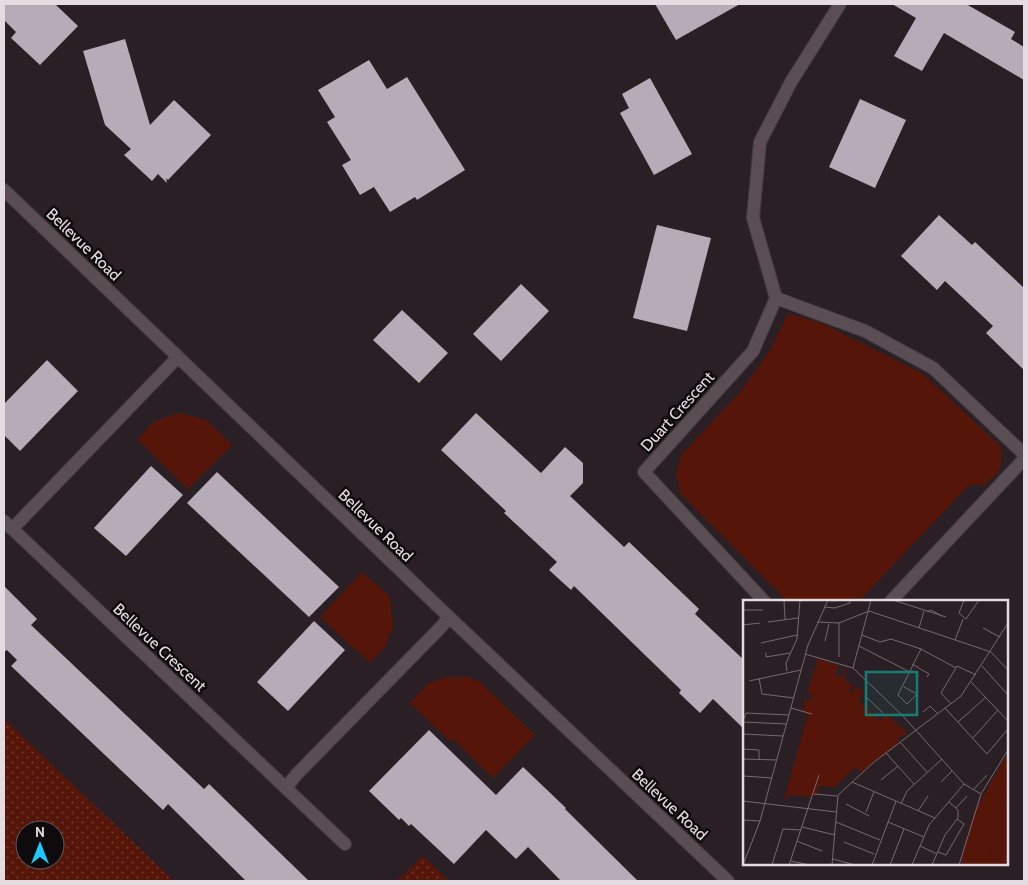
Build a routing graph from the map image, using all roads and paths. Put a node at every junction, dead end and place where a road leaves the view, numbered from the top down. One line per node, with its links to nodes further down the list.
1 (840, 4): 3 (street)
2 (4, 190): 4 (street, Bellevue Road)
3 (776, 298): 5 (street); 8 (street, Duart Crescent)
4 (178, 357): 7 (street, Bellevue Crescent); 10 (street, Bellevue Road)
5 (1024, 454)
6 (1024, 459): 9 (street)
7 (8, 525): 11 (street, Bellevue Crescent)
8 (763, 600)
9 (892, 600)
10 (449, 617): 11 (street); 13 (street, Bellevue Road)
11 (286, 788): 12 (street, Bellevue Crescent)
12 (345, 844)
13 (728, 881)

